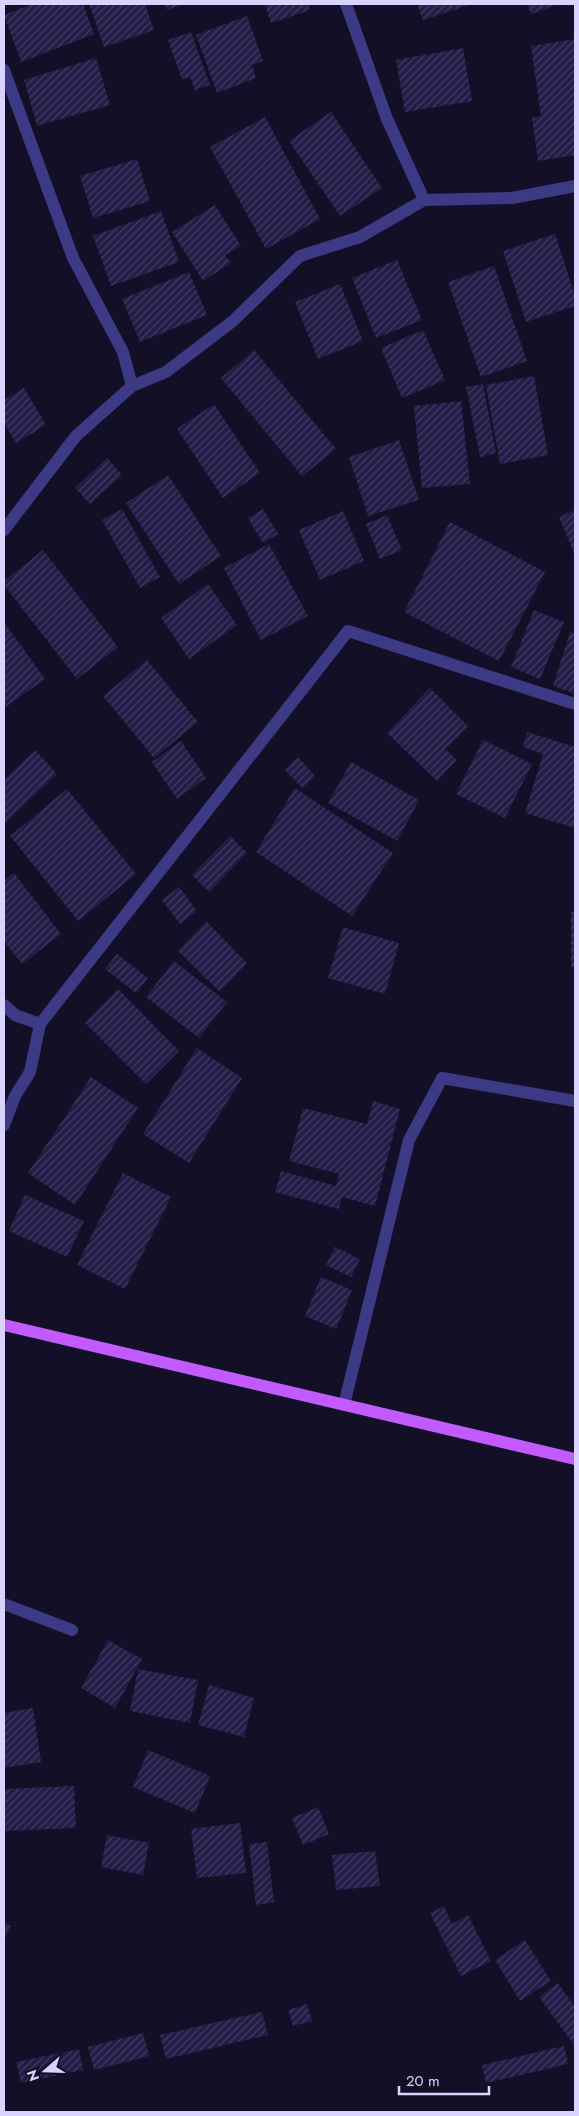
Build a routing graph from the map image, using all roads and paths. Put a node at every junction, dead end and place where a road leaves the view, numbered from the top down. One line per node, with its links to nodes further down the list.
1 (346, 4): 4 (street)
2 (4, 70): 5 (street)
3 (575, 186): 4 (street)
4 (424, 200): 5 (street)
5 (132, 386): 6 (street)
6 (4, 530)
7 (575, 704): 9 (street)
8 (4, 1005): 9 (street)
9 (40, 1024): 11 (street)
10 (575, 1101): 13 (street)
11 (4, 1125)
12 (4, 1325): 13 (main road)
13 (344, 1405): 14 (main road)
14 (575, 1459)
15 (4, 1604): 16 (street)
16 (72, 1630)

